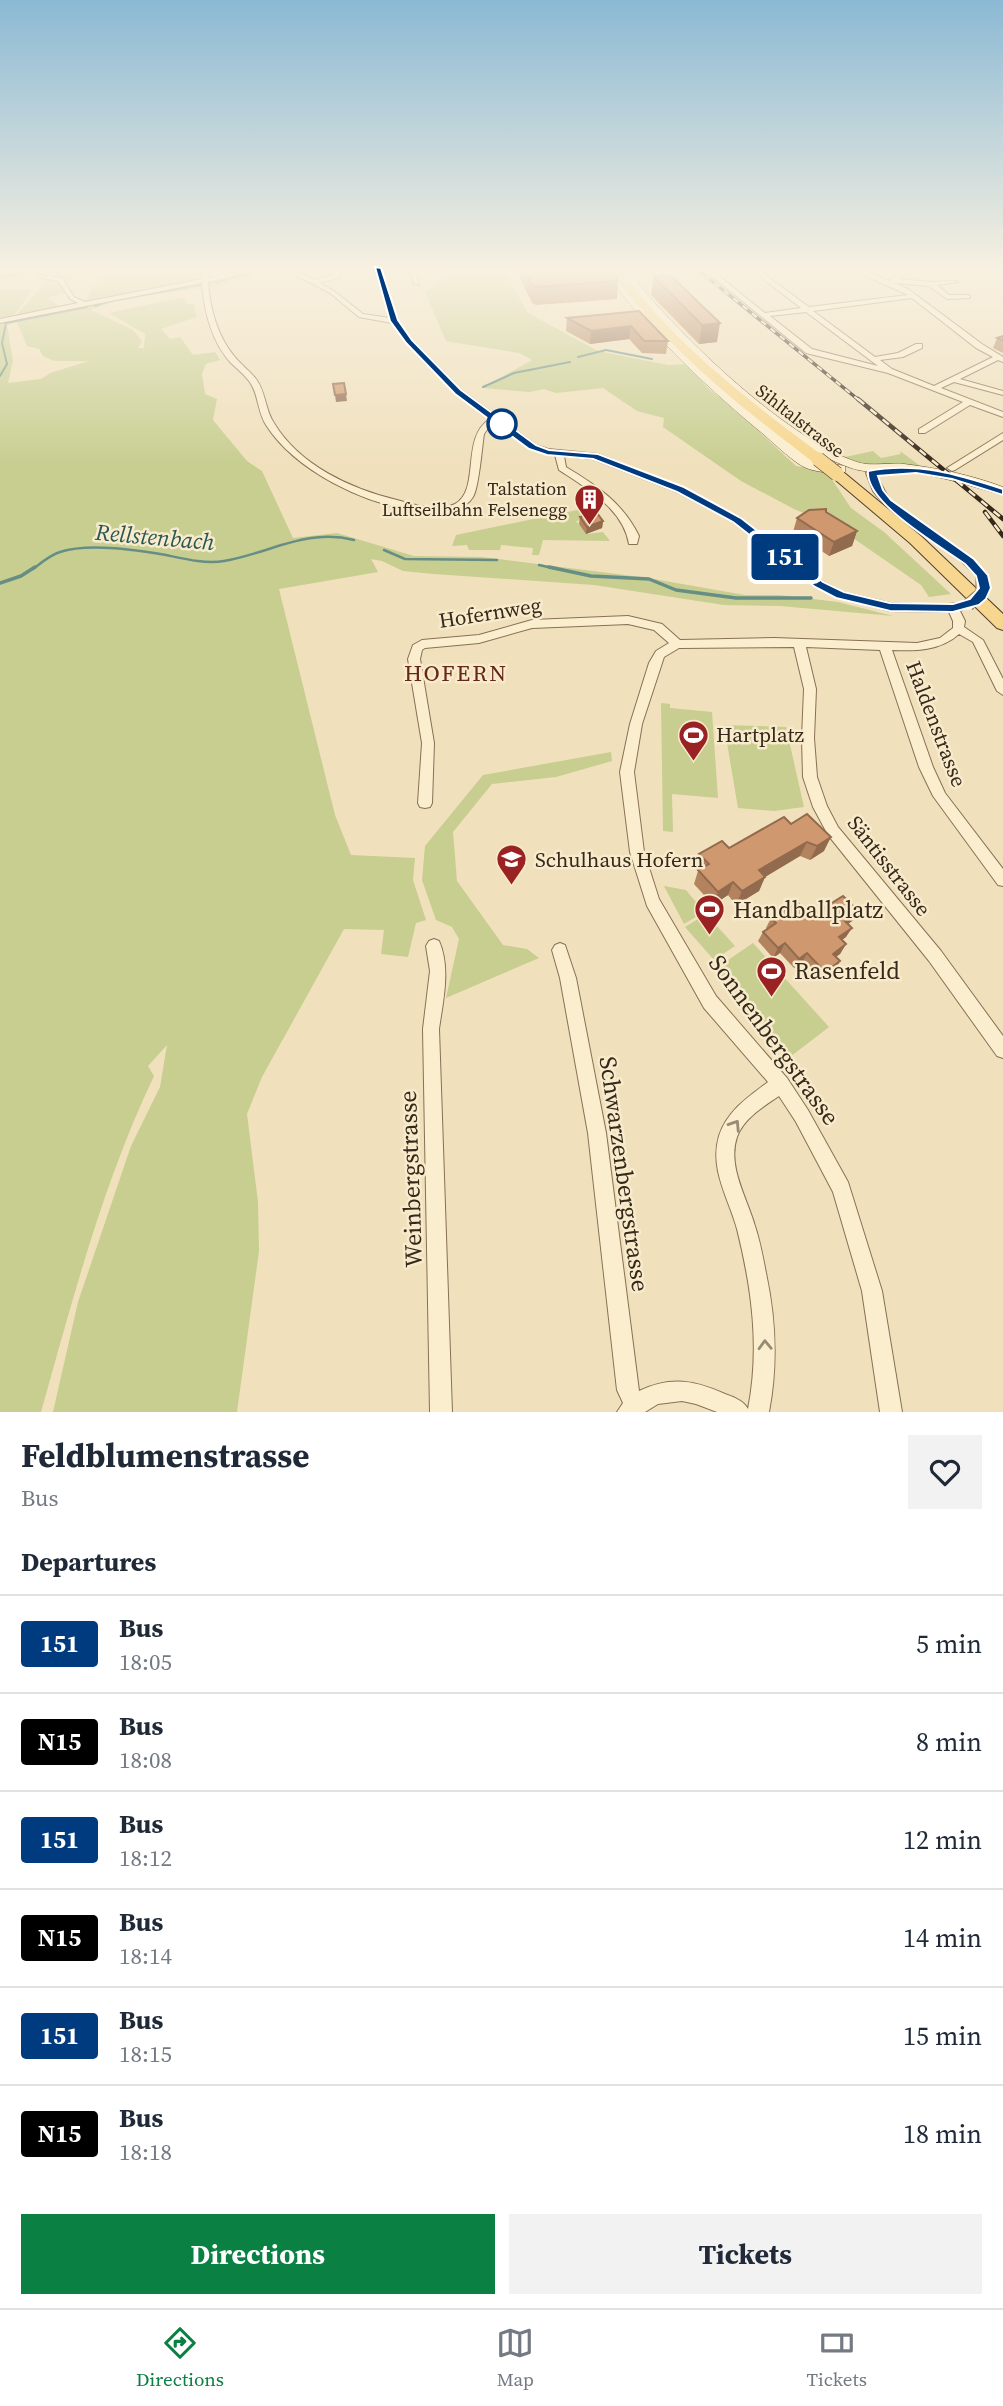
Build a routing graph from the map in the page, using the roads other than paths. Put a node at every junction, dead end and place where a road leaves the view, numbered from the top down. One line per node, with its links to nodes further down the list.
1 (219, 334): 20 (street)
2 (403, 334): 20 (street)
3 (660, 334): 24 (street)
4 (668, 334): 24 (main road, Sihltalstrasse)
5 (676, 334): 24 (street)
6 (788, 334): 14 (street)
7 (840, 334): 12 (street)
8 (964, 334): 10 (street)
9 (992, 343): 10 (street)
10 (979, 345): 13 (street)
11 (919, 346): 12 (street)
12 (874, 359): 14 (street)
13 (1001, 359): 15 (street)
14 (889, 371): 16 (street)
15 (953, 379): 16 (street); 17 (street)
16 (935, 388): 18 (street)
17 (1003, 393)
18 (969, 402): 19 (street); 21 (street)
19 (1003, 415)
20 (496, 419): 23 (street)
21 (922, 431)
22 (1003, 436): 25 (street)
23 (559, 454): 28 (street); 29 (street)
24 (828, 465): 26 (street); 30 (main road, Sihltalstrasse)
25 (952, 468)
26 (871, 470): 27 (street); 29 (street, bridge)
27 (1003, 491)
28 (633, 542)
29 (953, 608): 31 (street)
30 (1003, 624)
31 (958, 629): 34 (street); 35 (street)
32 (799, 643): 33 (street); 34 (street); 40 (street, Säntisstrasse)
33 (677, 644): 36 (street, Hofernweg); 41 (street, Sonnenbergstrasse)
34 (885, 647): 37 (street, Haldenstrasse)
35 (1003, 691)
36 (425, 803)
37 (1003, 880)
38 (434, 946): 43 (street, Weinbergstrasse)
39 (560, 950): 42 (street, Schwarzenbergstrasse)
40 (1003, 1050)
41 (781, 1084): 45 (street, one-way to 41); 46 (street, Sonnenbergstrasse)
42 (632, 1409): 44 (street)
43 (442, 1412)
44 (738, 1412)
45 (758, 1412)
46 (891, 1412)

